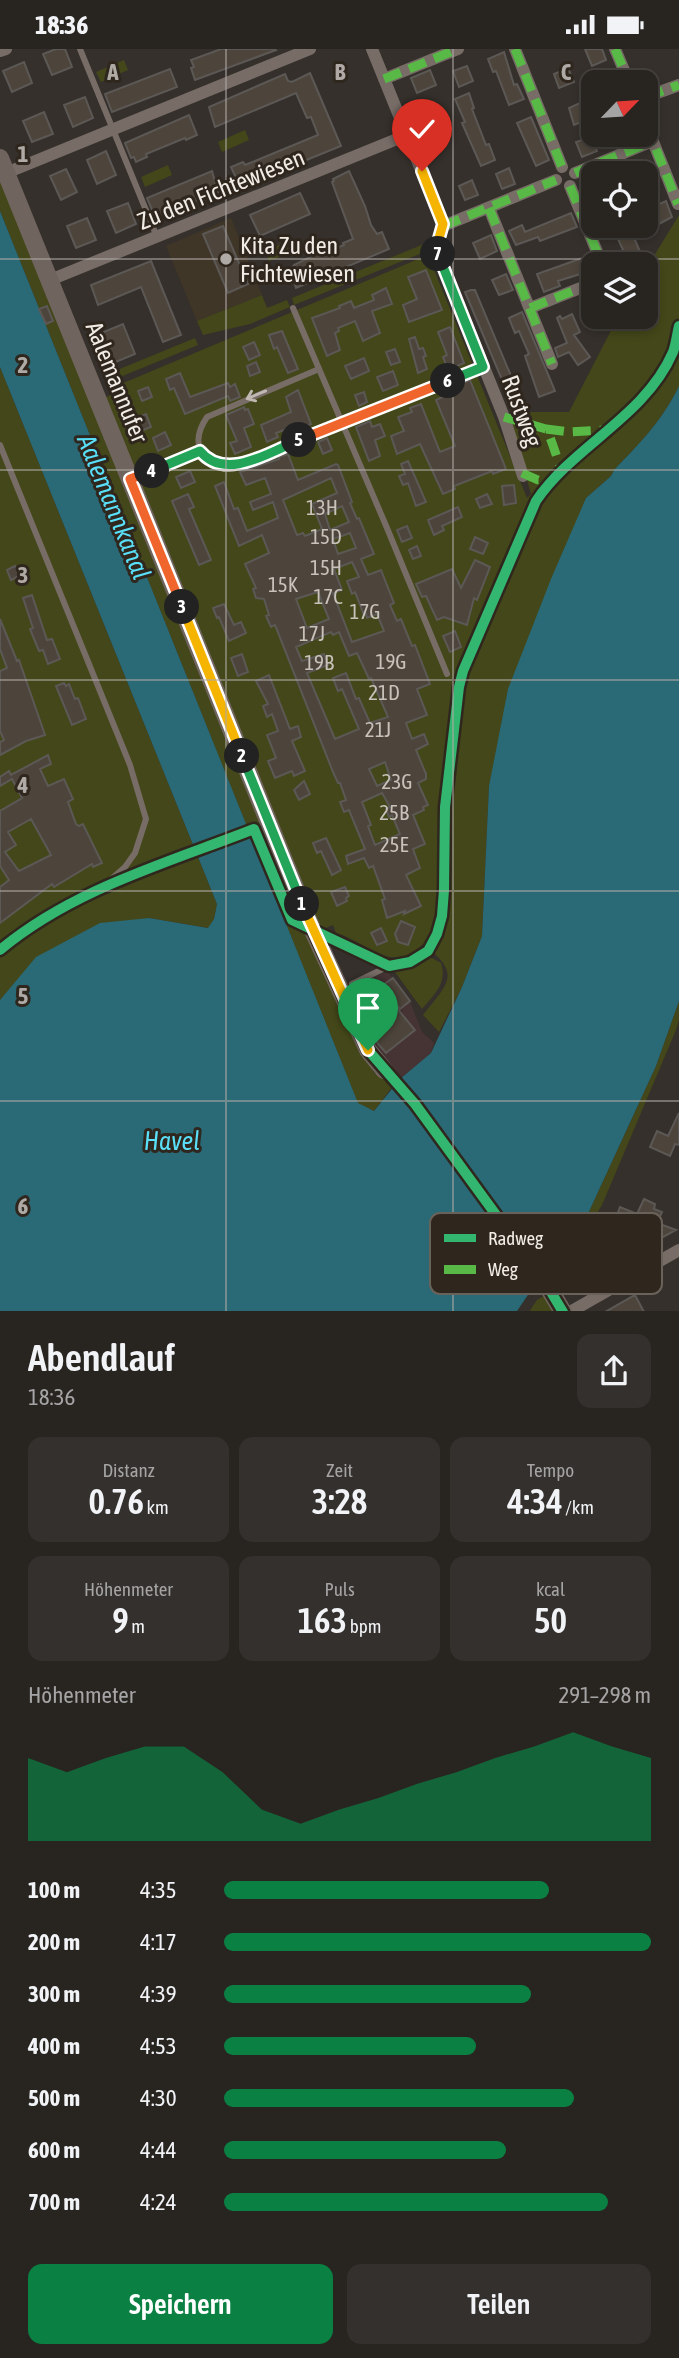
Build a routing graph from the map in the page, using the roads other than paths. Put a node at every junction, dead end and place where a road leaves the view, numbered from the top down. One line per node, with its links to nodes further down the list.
1 (6, 49): 8 (street)
2 (80, 49): 13 (lane)
3 (310, 49): 13 (street)
4 (372, 49): 10 (street, Rustweg)
5 (458, 49): 10 (street)
6 (514, 49): 18 (street)
7 (615, 49): 9 (street)
8 (0, 51)
9 (624, 70)
10 (384, 79): 14 (street, Rustweg)
11 (679, 85): 12 (street)
12 (658, 93)
13 (113, 130): 17 (street); 25 (lane)
14 (407, 135): 24 (street, Rustweg); 25 (street, Zu den Fichtewiesen)
15 (638, 147): 19 (street)
16 (655, 147): 22 (street)
17 (3, 165): 27 (street, Aalemannufer)
18 (562, 167): 19 (street); 20 (street)
19 (575, 173): 21 (street)
20 (556, 180): 21 (street); 23 (street)
21 (570, 186): 26 (street)
22 (678, 204)
23 (489, 208): 24 (street); 30 (street)
24 (443, 226): 32 (street, Rustweg)
25 (157, 237): 27 (street, Zu den Fichtewiesen)
26 (597, 252)
27 (50, 280): 38 (street, Aalemannufer)
28 (581, 287): 30 (street)
29 (293, 308): 33 (lane)
30 (530, 308): 31 (street)
31 (552, 363)
32 (483, 367): 34 (lane); 37 (street, Rustweg)
33 (319, 369): 34 (lane); 36 (lane, one-way to 36)
34 (342, 423): 36 (lane); 39 (lane)
35 (0, 445): 40 (lane)
36 (200, 451): 38 (lane)
37 (523, 476)
38 (130, 479): 42 (street, Aalemannufer)
39 (447, 674)
40 (0, 950)
41 (389, 966): 42 (lane)
42 (348, 984): 43 (street, Aalemannufer)
43 (389, 1076)
44 (679, 1250): 45 (street)
45 (662, 1260)
46 (552, 1294): 48 (street)
47 (600, 1294): 49 (street)
48 (563, 1311)
49 (570, 1311)

